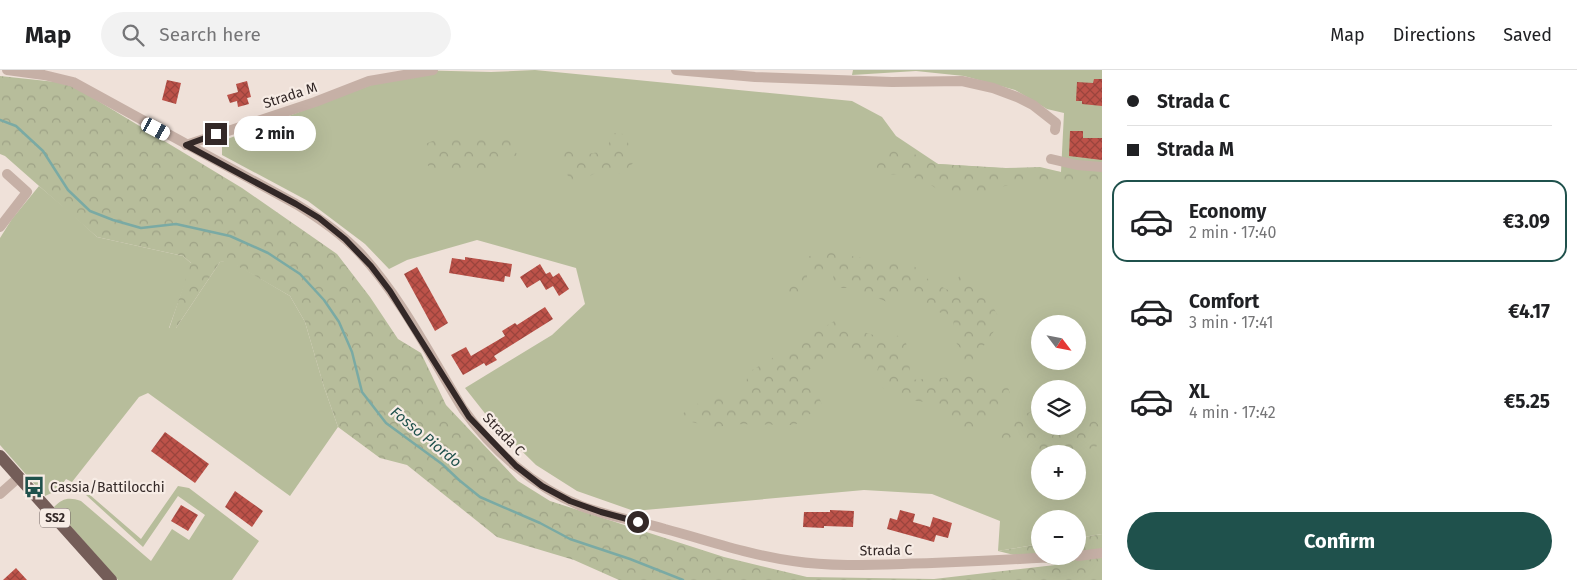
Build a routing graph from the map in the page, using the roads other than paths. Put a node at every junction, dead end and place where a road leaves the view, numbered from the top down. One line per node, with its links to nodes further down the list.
1 (7, 70): 5 (street, Strada C)
2 (433, 70): 5 (street, Strada M)
3 (676, 70): 4 (street)
4 (1055, 130)
5 (186, 145): 15 (street, Strada C)
6 (1050, 159): 7 (street)
7 (1102, 167)
8 (7, 174): 9 (street)
9 (0, 227)
10 (0, 456): 11 (main road, SS2)
11 (18, 478): 12 (street); 16 (main road, SS2)
12 (0, 494)
13 (1102, 553): 14 (street)
14 (1086, 555)
15 (1031, 558)
16 (111, 580)

